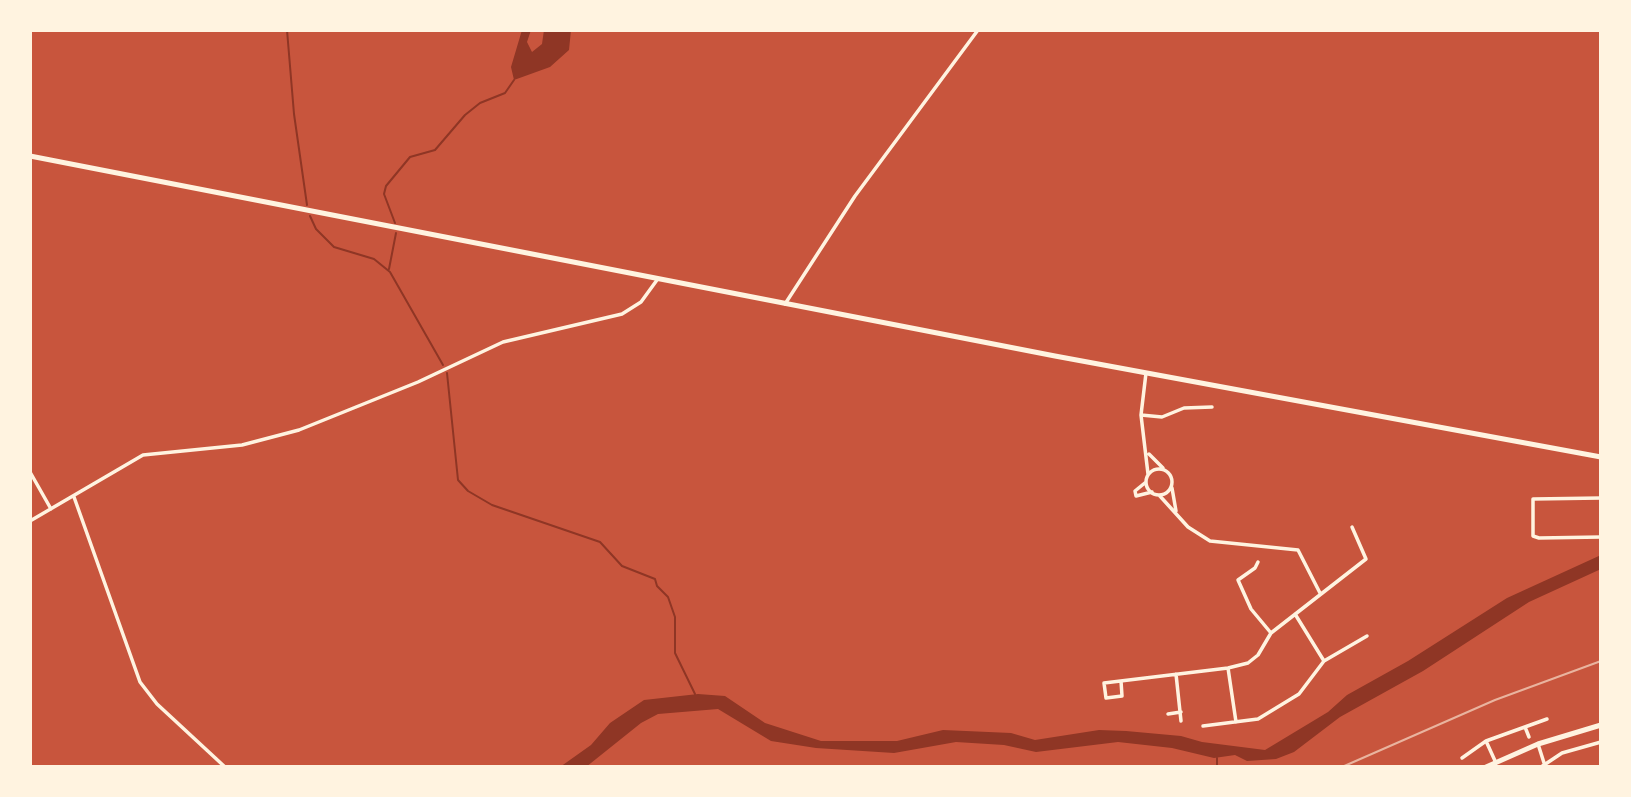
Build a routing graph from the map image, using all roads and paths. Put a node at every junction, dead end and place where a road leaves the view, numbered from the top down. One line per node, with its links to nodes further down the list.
1 (978, 30): 4 (street)
2 (30, 156): 3 (main road)
3 (657, 279): 4 (main road); 17 (street)
4 (785, 304): 5 (main road)
5 (1146, 373): 7 (street); 9 (main road)
6 (1212, 407): 7 (street)
7 (1141, 415): 8 (street)
8 (1147, 452): 10 (street); 12 (street)
9 (1601, 457)
10 (1164, 470): 12 (street); 14 (street)
11 (30, 472): 19 (street)
12 (1148, 474): 13 (street)
13 (1146, 482): 15 (street); 15 (street)
14 (1172, 486): 16 (street); 20 (street)
15 (1152, 492): 16 (street)
16 (1159, 495): 20 (street)
17 (74, 497): 19 (street); 47 (street)
18 (1601, 499): 23 (street)
19 (51, 509): 21 (street)
20 (1178, 516): 25 (street)
21 (30, 521)
22 (1352, 527): 25 (street)
23 (1601, 537)
24 (1258, 562): 27 (street)
25 (1320, 593): 26 (street)
26 (1295, 614): 27 (street); 29 (street)
27 (1271, 633): 30 (street)
28 (1367, 636): 29 (street)
29 (1324, 661): 37 (street)
30 (1228, 668): 31 (street); 37 (street)
31 (1176, 674): 32 (street); 33 (street)
32 (1121, 681): 32 (street)
33 (1181, 712): 34 (street); 36 (street)
34 (1168, 714)
35 (1547, 719): 40 (street)
36 (1181, 721)
37 (1236, 722): 39 (street)
38 (1601, 725): 44 (main road)
39 (1203, 726)
40 (1525, 727): 41 (street); 42 (street)
41 (1529, 737)
42 (1486, 741): 45 (street); 46 (street)
43 (1601, 742): 49 (street)
44 (1538, 744): 46 (main road); 49 (street)
45 (1462, 758)
46 (1496, 763): 48 (main road)
47 (225, 767)
48 (1486, 767)
49 (1544, 767)

